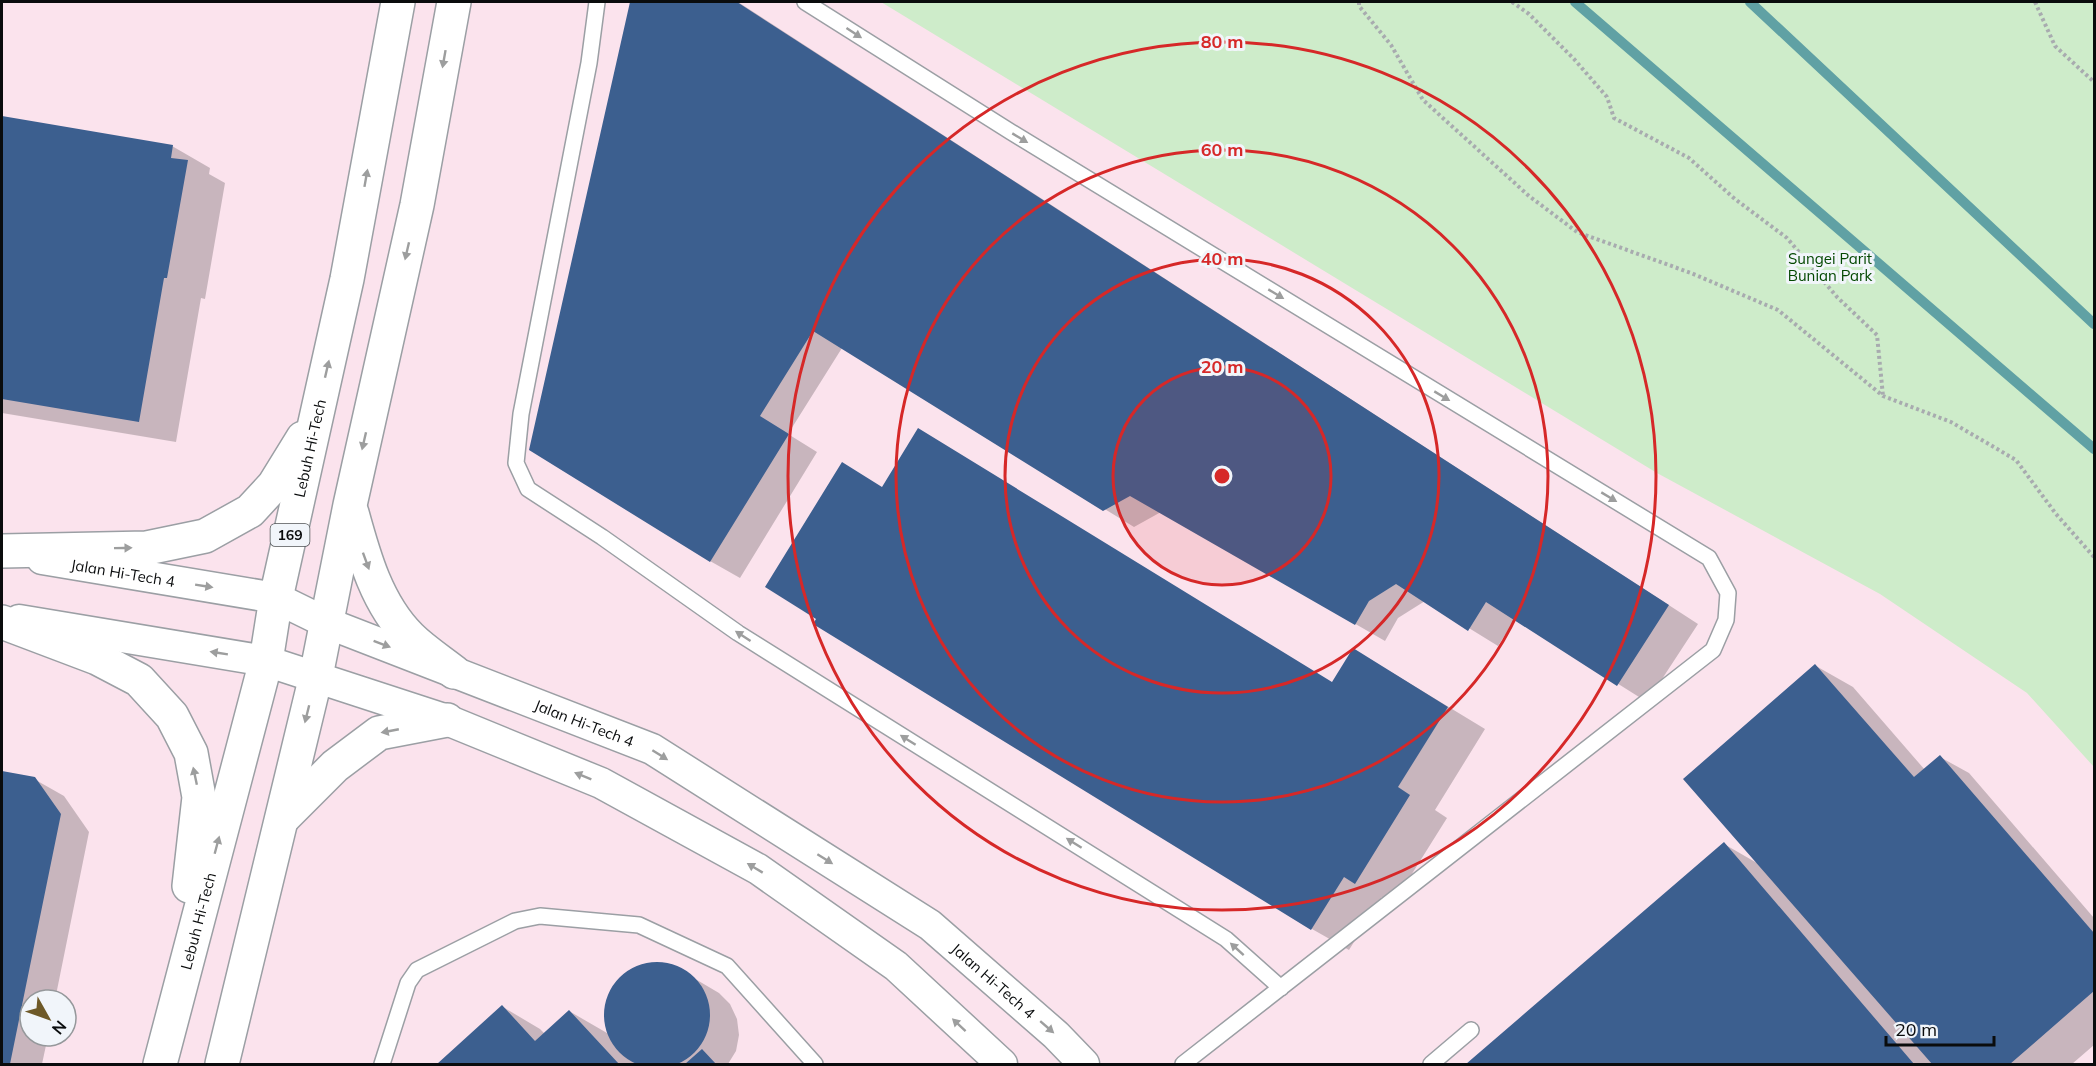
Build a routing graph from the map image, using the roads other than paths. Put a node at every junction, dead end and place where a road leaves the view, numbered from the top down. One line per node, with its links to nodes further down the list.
1 (398, 2): 5 (main road, Lebuh Hi-Tech / 169, one-way to 1)
2 (454, 2): 6 (main road, one-way to 6)
3 (597, 2): 17 (lane, one-way to 3)
4 (805, 2): 17 (lane, one-way to 17)
5 (316, 416): 7 (main road, one-way to 5); 8 (main road, Lebuh Hi-Tech / 169)
6 (350, 505): 11 (main road); 13 (main road, one-way to 13)
7 (2, 552): 8 (street, Jalan Hi-Tech 4, one-way to 8)
8 (276, 598): 11 (street, Jalan Hi-Tech 4); 12 (main road, Lebuh Hi-Tech / 169)
9 (2, 617): 12 (street, one-way to 9)
10 (2, 622): 18 (main road, one-way to 10)
11 (327, 623): 13 (street, Jalan Hi-Tech 4, one-way to 13); 14 (main road)
12 (266, 661): 14 (street); 18 (main road, Lebuh Hi-Tech / 169, one-way to 12)
13 (454, 672): 25 (street, Jalan Hi-Tech 4, one-way to 25)
14 (316, 676): 15 (street); 16 (main road, one-way to 16)
15 (447, 720): 16 (main road, one-way to 16); 24 (street, one-way to 15)
16 (281, 820): 21 (main road)
17 (1281, 988): 26 (lane)
18 (176, 1001): 20 (main road, Lebuh Hi-Tech / 169)
19 (1471, 1030): 27 (lane)
20 (160, 1065)
21 (222, 1065)
22 (382, 1065): 23 (lane)
23 (815, 1065)
24 (1002, 1065)
25 (1084, 1065)
26 (1183, 1065)
27 (1431, 1065)

